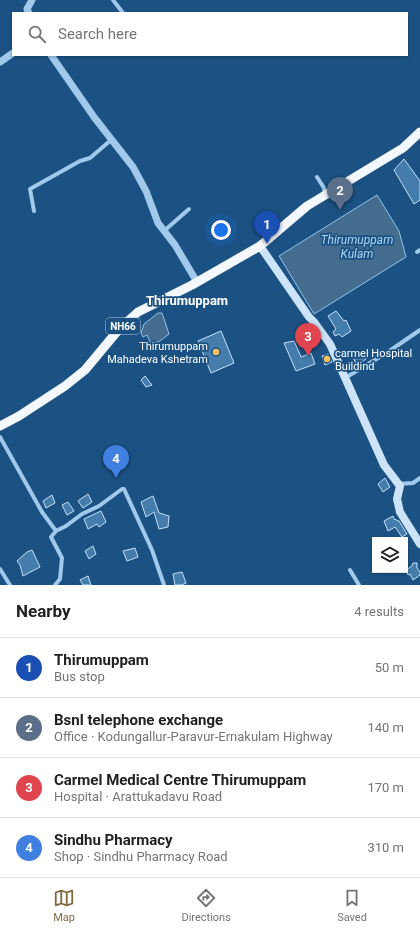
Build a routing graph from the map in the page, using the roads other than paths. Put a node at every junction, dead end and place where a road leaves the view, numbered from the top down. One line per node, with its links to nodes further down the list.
1 (32, 0): 3 (street)
2 (113, 0): 4 (street)
3 (28, 12)
4 (122, 12)
5 (12, 54): 7 (street)
6 (52, 56): 9 (street)
7 (0, 62)
8 (420, 132): 11 (highway, NH66)
9 (111, 140): 13 (street); 14 (street)
10 (317, 177): 11 (street)
11 (325, 195): 15 (highway, NH66)
12 (189, 209): 14 (street)
13 (34, 211)
14 (163, 231): 16 (street)
15 (260, 246): 16 (highway, NH66); 18 (main road)
16 (197, 282): 19 (highway, NH66)
17 (420, 330): 18 (street)
18 (345, 378): 22 (main road)
19 (0, 426)
20 (0, 437): 23 (street)
21 (420, 478): 22 (street)
22 (398, 484): 24 (main road)
23 (56, 531): 28 (street); 29 (street)
24 (420, 544)
25 (0, 569): 27 (street)
26 (350, 570): 30 (street)
27 (10, 585)
28 (55, 585)
29 (164, 585)
30 (359, 585)

